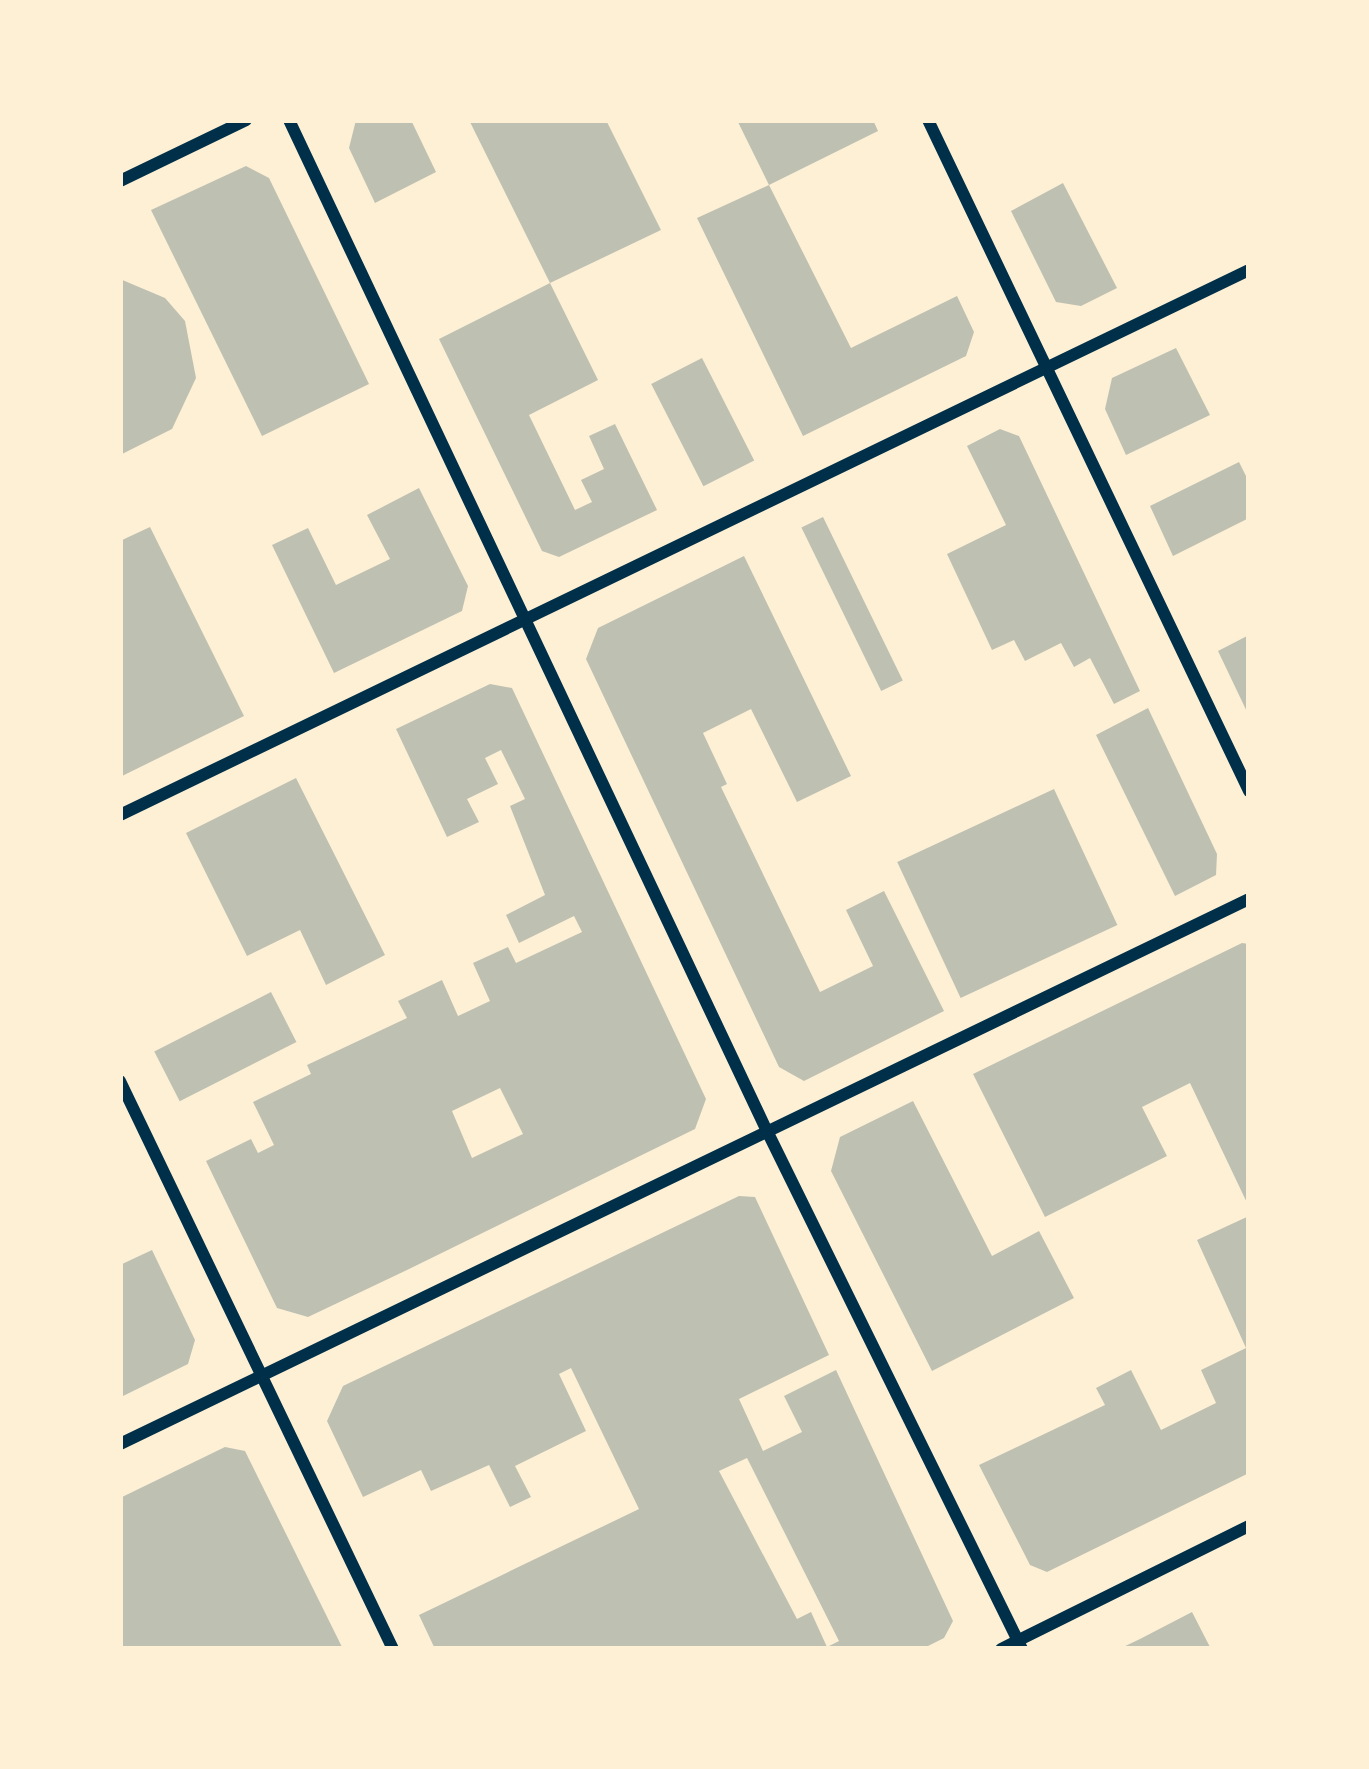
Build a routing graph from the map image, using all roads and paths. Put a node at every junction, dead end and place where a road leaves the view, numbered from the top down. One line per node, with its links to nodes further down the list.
1 (246, 120): 4 (street)
2 (289, 120): 7 (street)
3 (928, 120): 6 (street)
4 (120, 181)
5 (1249, 270): 6 (street)
6 (1046, 368): 7 (street); 8 (street)
7 (525, 619): 9 (street); 12 (street)
8 (1249, 790)
9 (120, 815)
10 (1249, 899): 12 (street)
11 (120, 1081): 13 (street)
12 (766, 1131): 13 (street); 16 (street)
13 (260, 1376): 14 (street); 17 (street)
14 (120, 1444)
15 (1249, 1526): 16 (street)
16 (1020, 1645): 18 (street)
17 (393, 1649)
18 (1001, 1649)

